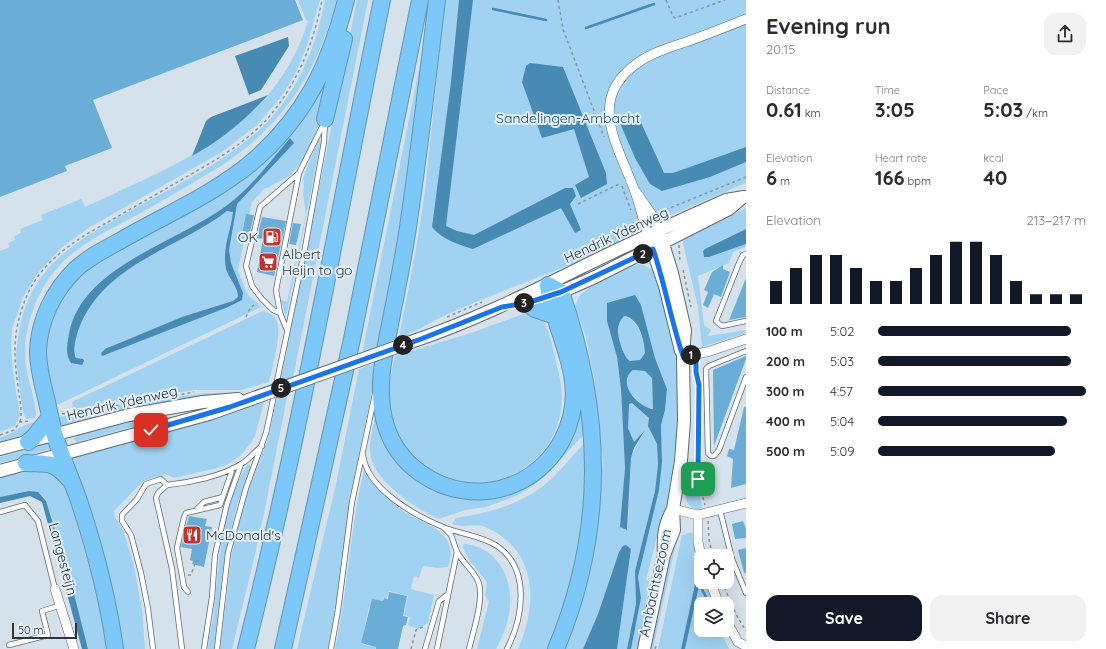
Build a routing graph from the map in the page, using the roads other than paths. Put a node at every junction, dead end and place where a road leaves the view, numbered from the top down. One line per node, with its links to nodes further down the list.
1 (346, 0): 26 (highway)
2 (351, 0): 7 (highway)
3 (382, 0): 61 (highway)
4 (420, 0): 62 (highway)
5 (437, 0): 23 (highway)
6 (746, 19): 10 (street)
7 (326, 119): 8 (lane); 19 (lane)
8 (299, 173): 16 (lane); 16 (lane)
9 (745, 196): 10 (main road, Hendrik Ydenweg); 11 (main road, Hendrik Ydenweg)
10 (654, 234): 11 (main road, Ambachtsezoom); 13 (main road, Hendrik Ydenweg)
11 (657, 246): 13 (main road, Hendrik Ydenweg); 22 (main road, Ambachtsezoom)
12 (746, 254): 18 (lane)
13 (553, 291): 14 (main road, Hendrik Ydenweg); 15 (main road, Hendrik Ydenweg); 17 (highway); 68 (highway)
14 (527, 303): 15 (main road, Hendrik Ydenweg); 17 (highway)
15 (502, 307): 25 (main road, Hendrik Ydenweg, bridge)
16 (280, 313): 19 (lane)
17 (555, 316): 23 (highway)
18 (746, 321)
19 (287, 330): 29 (lane)
20 (746, 339): 22 (street)
21 (746, 351): 24 (lane)
22 (683, 356): 40 (main road, Ambachtsezoom)
23 (382, 367): 31 (lane)
24 (746, 378)
25 (254, 398): 27 (main road, Hendrik Ydenweg); 32 (main road, Hendrik Ydenweg)
26 (50, 416): 27 (highway); 28 (highway)
27 (54, 434): 28 (main road, Hendrik Ydenweg); 32 (highway)
28 (28, 442): 30 (main road, Hendrik Ydenweg)
29 (263, 444): 34 (lane); 60 (lane)
30 (0, 449)
31 (363, 451): 44 (lane); 63 (lane)
32 (62, 453): 33 (main road, Hendrik Ydenweg); 37 (highway)
33 (26, 464): 36 (main road, Hendrik Ydenweg); 37 (highway)
34 (241, 464): 35 (lane); 59 (lane)
35 (233, 468): 38 (lane); 48 (lane)
36 (0, 470)
37 (72, 483): 56 (highway)
38 (167, 485): 57 (lane); 58 (lane)
39 (746, 503): 41 (street)
40 (673, 509): 43 (street); 69 (main road, Ambachtsezoom)
41 (720, 510): 43 (street); 49 (lane)
42 (0, 512): 47 (lane, Langesteijn)
43 (698, 516): 45 (street)
44 (443, 527): 46 (lane); 67 (lane)
45 (700, 549)
46 (457, 552): 50 (lane); 66 (lane)
47 (55, 589): 51 (street, Langesteijn)
48 (188, 592)
49 (746, 593)
50 (447, 595): 64 (lane); 65 (lane)
51 (61, 605): 53 (lane); 55 (street, Langesteijn)
52 (734, 635): 54 (street)
53 (9, 645)
54 (746, 646)
55 (74, 649)
56 (115, 649)
57 (153, 649)
58 (182, 649)
59 (204, 649)
60 (217, 649)
61 (246, 649)
62 (283, 649)
63 (331, 649)
64 (425, 649)
65 (437, 649)
66 (469, 649)
67 (507, 649)
68 (556, 649)
69 (644, 649)

